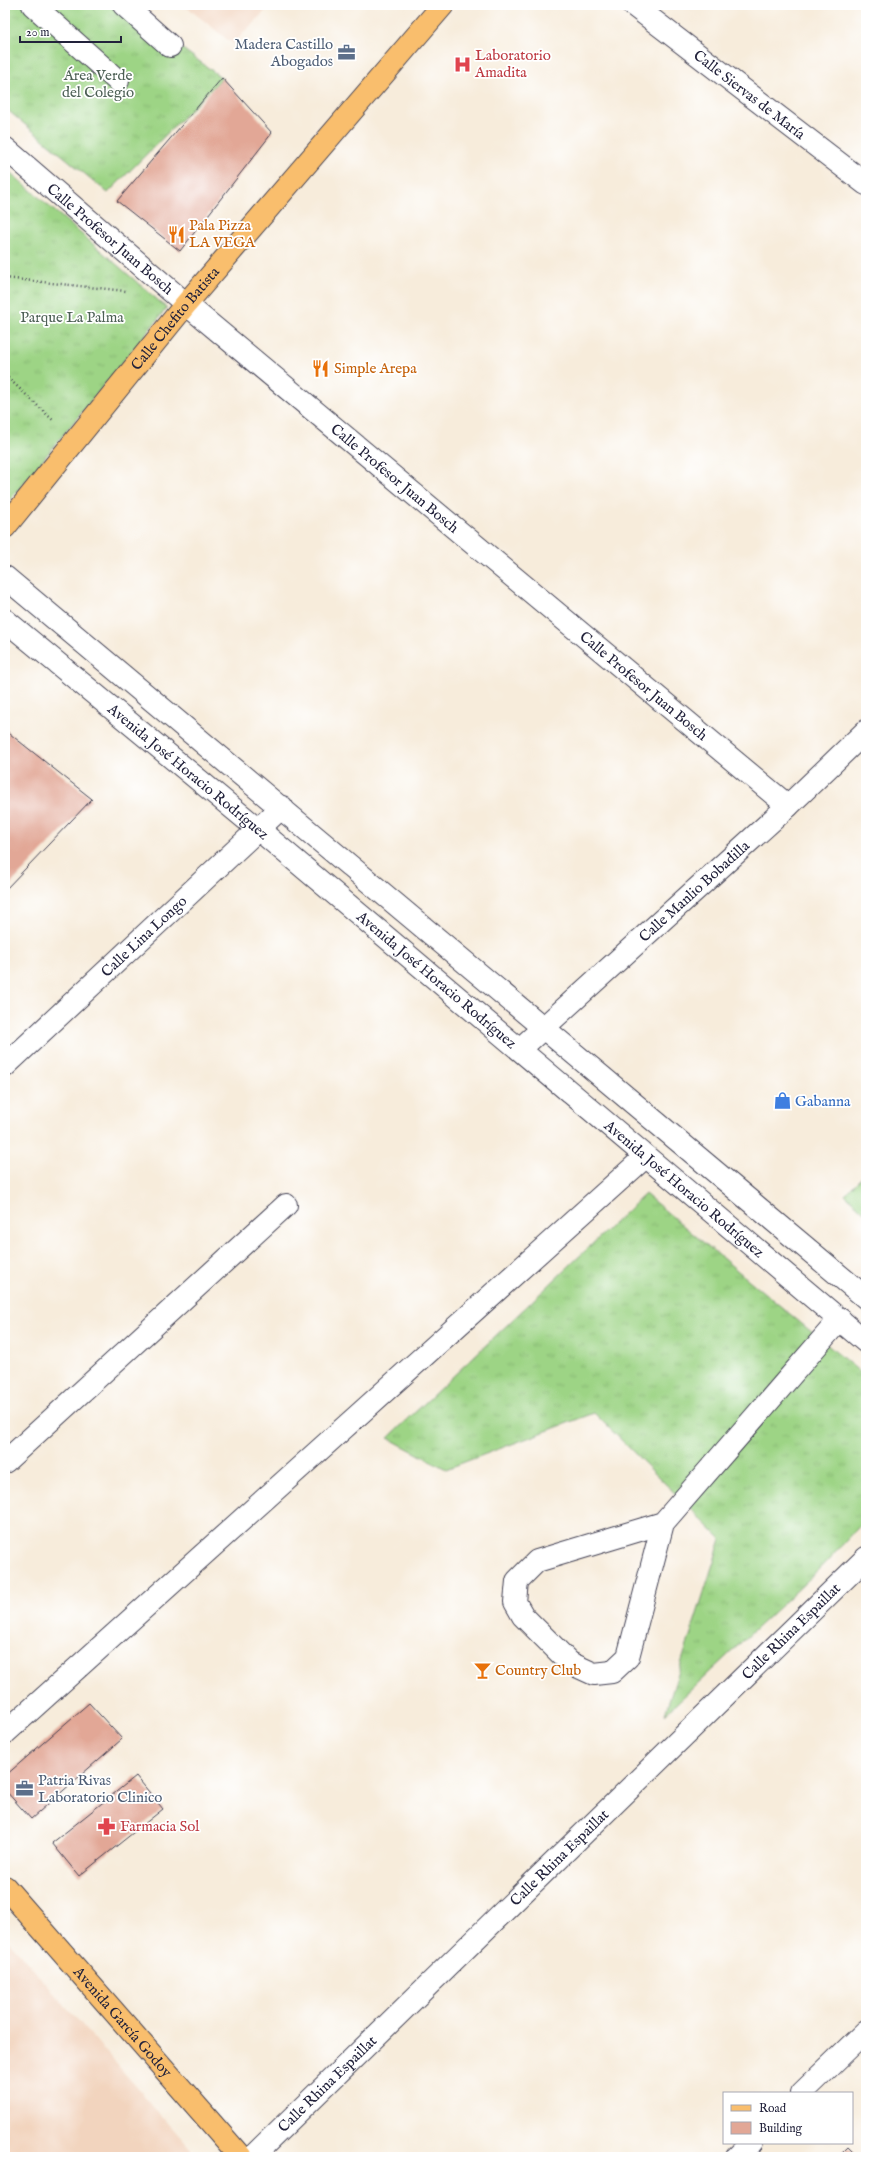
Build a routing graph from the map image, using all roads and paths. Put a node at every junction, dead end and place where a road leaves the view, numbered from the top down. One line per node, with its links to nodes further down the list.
1 (34, 5): 6 (street)
2 (124, 5): 5 (street)
3 (443, 5): 11 (main road, Calle Chefito Batista)
4 (633, 5): 8 (street, Calle Siervas de María)
5 (170, 46)
6 (118, 81)
7 (5, 148): 11 (street, Calle Profesor Juan Bosch)
8 (866, 184)
9 (5, 278): 10 (path)
10 (129, 291)
11 (186, 304): 14 (main road, Calle Chefito Batista); 18 (street, Calle Profesor Juan Bosch)
12 (5, 375): 13 (path)
13 (59, 426)
14 (5, 527)
15 (5, 577): 19 (street)
16 (5, 620): 20 (street, Avenida José Horacio Rodríguez)
17 (866, 731): 18 (street, Calle Manlio Bobadilla)
18 (788, 806): 21 (street, Calle Manlio Bobadilla)
19 (282, 807): 20 (street, Calle Lina Longo); 21 (street)
20 (258, 829): 22 (street, Avenida José Horacio Rodríguez); 23 (street, Calle Lina Longo)
21 (544, 1027): 22 (street, Calle Manlio Bobadilla); 26 (street)
22 (520, 1049): 24 (street, Avenida José Horacio Rodríguez)
23 (5, 1066)
24 (645, 1157): 27 (street, Avenida José Horacio Rodríguez); 32 (street)
25 (286, 1204): 29 (street)
26 (866, 1298)
27 (840, 1319): 28 (street, Avenida José Horacio Rodríguez); 30 (street)
28 (866, 1342)
29 (5, 1462)
30 (663, 1523): 30 (street)
31 (866, 1558): 38 (street, Calle Rhina Espaillat)
32 (5, 1733)
33 (5, 1888): 37 (main road, Avenida García Godoy)
34 (866, 2031): 35 (street)
35 (803, 2092)
36 (751, 2144): 39 (street)
37 (241, 2157)
38 (252, 2157)
39 (737, 2157)

